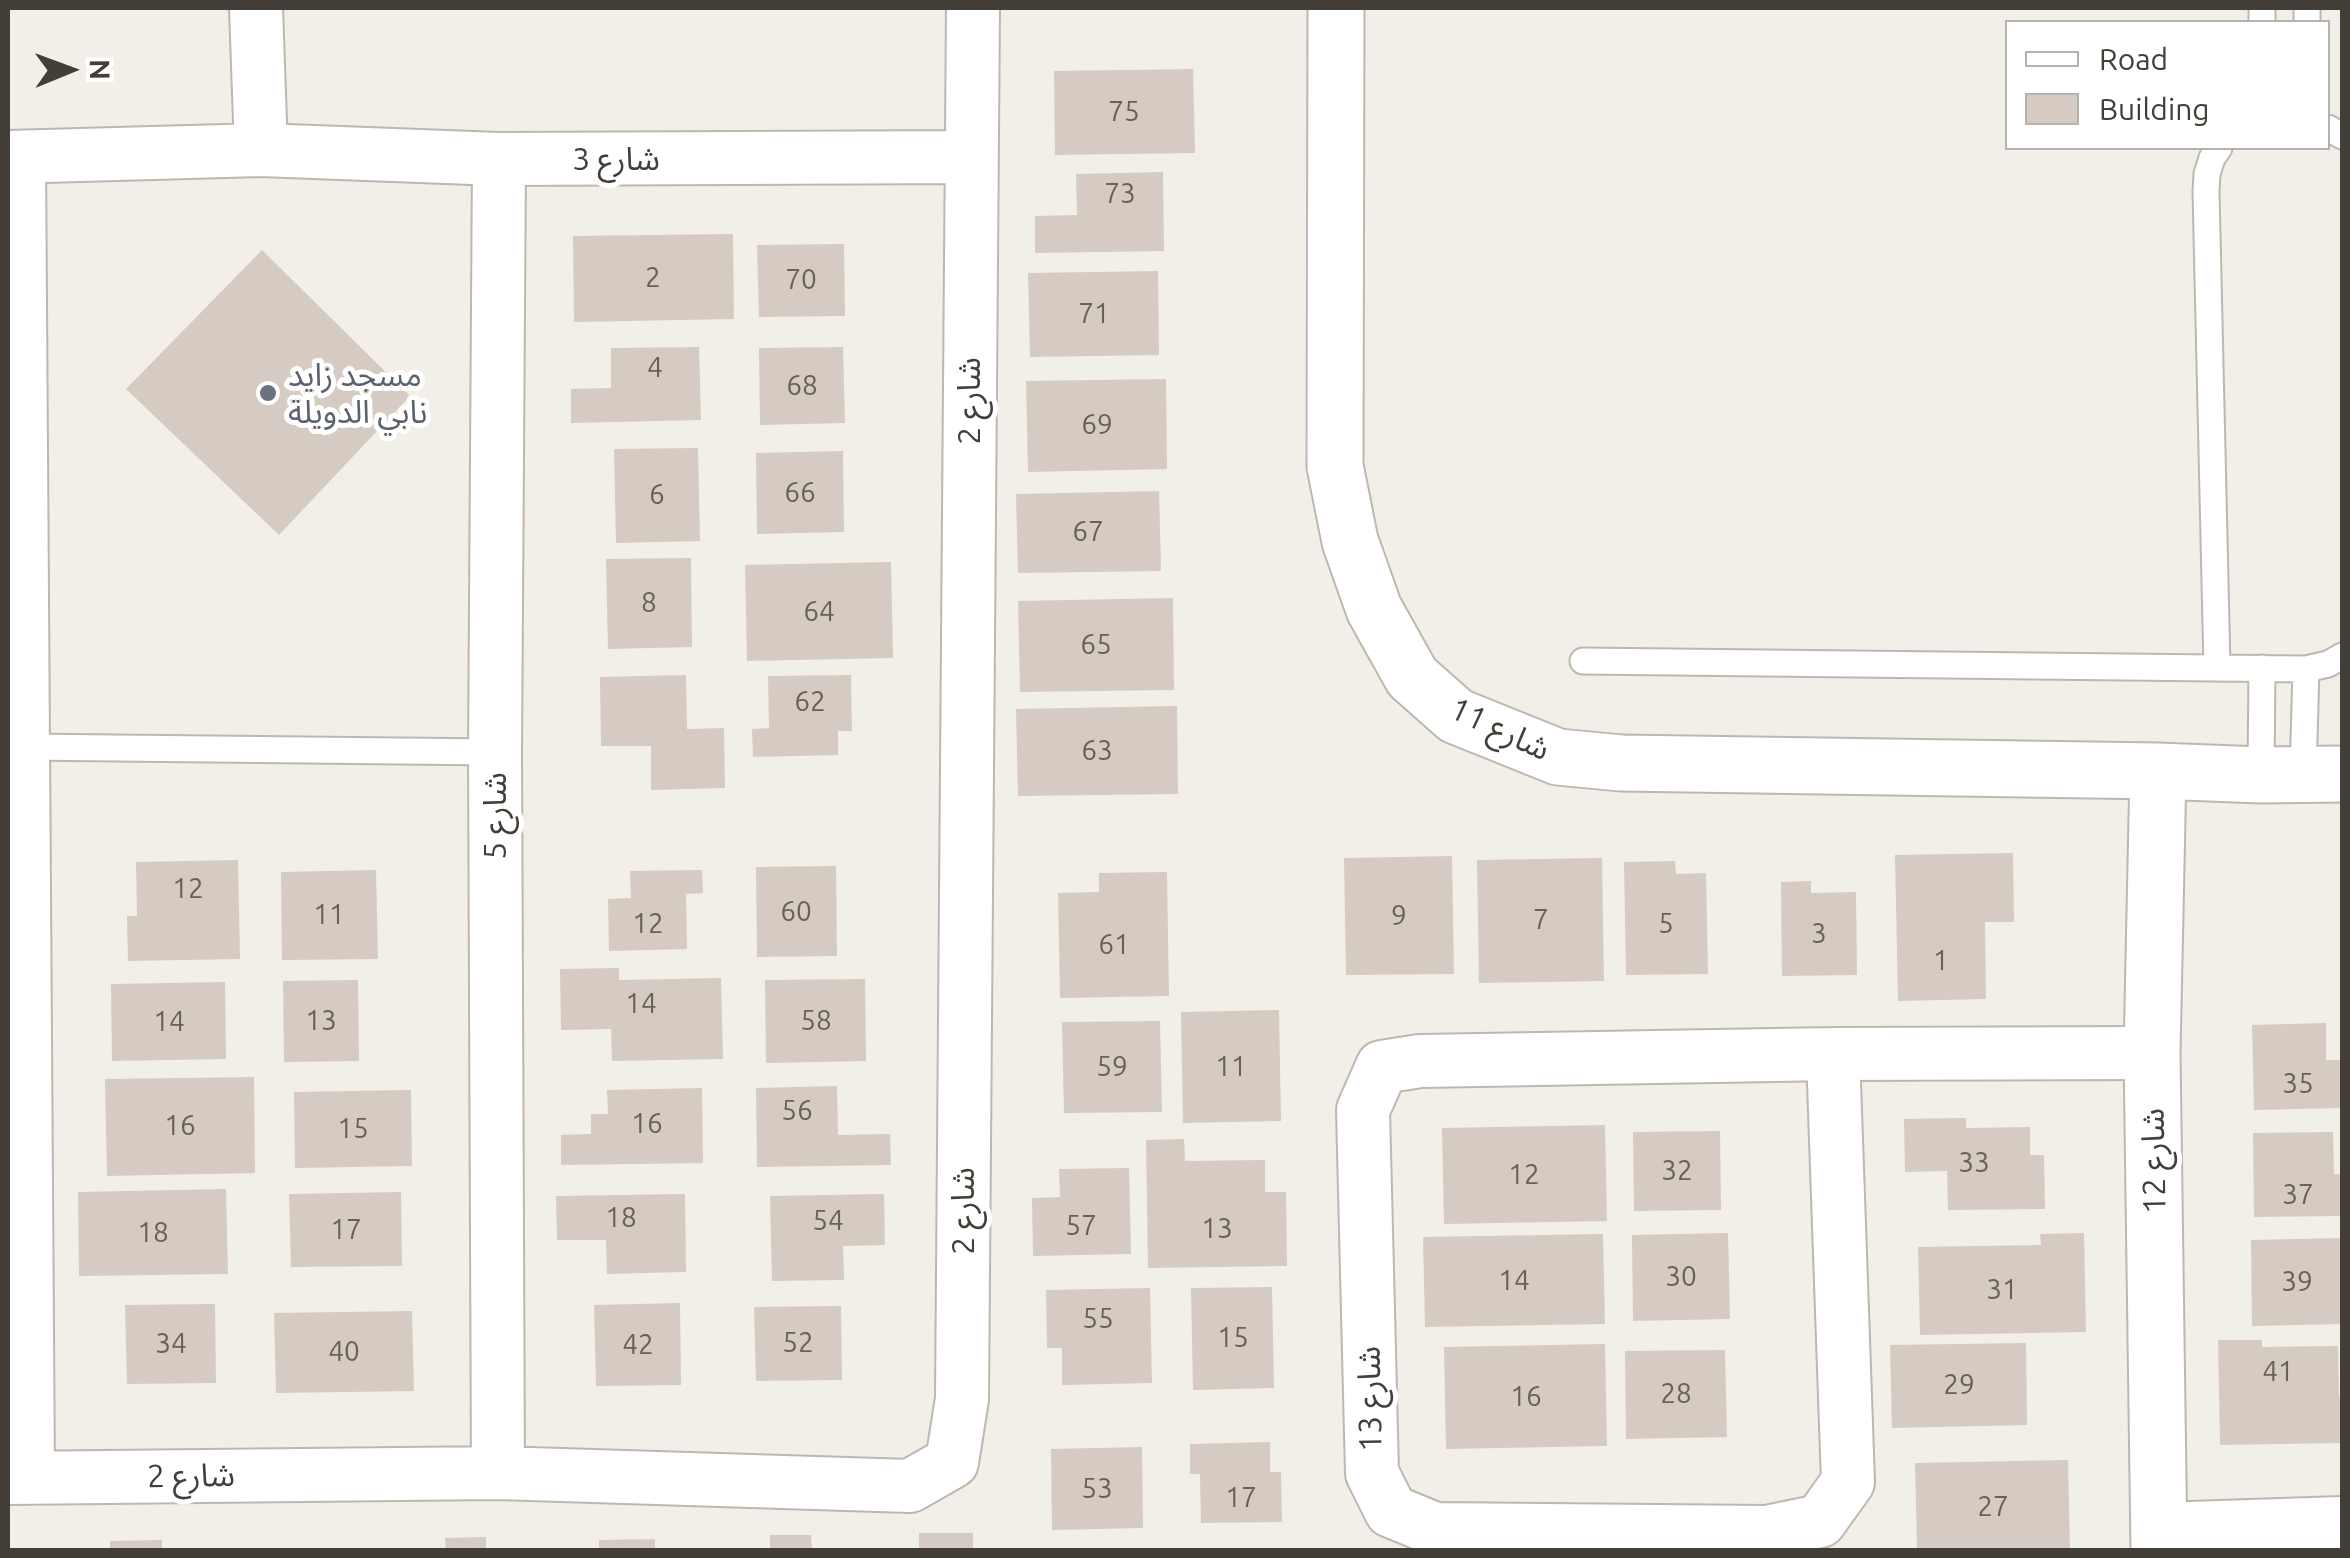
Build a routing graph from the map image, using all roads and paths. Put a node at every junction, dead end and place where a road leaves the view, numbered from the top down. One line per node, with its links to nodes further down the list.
1 (256, 8): 4 (street)
2 (973, 8): 7 (street, شارع 2)
3 (1336, 8): 16 (street, شارع 11)
4 (260, 150): 6 (street, شارع 3); 8 (street, شارع 3)
5 (2218, 150): 11 (lane)
6 (13, 157): 14 (street)
7 (971, 157): 8 (street, شارع 3); 20 (street, شارع 2)
8 (498, 160): 15 (street, شارع 5)
9 (2342, 656): 13 (lane)
10 (1582, 661): 11 (lane)
11 (2218, 668): 12 (lane)
12 (2262, 668): 13 (lane); 17 (lane)
13 (2306, 668): 17 (lane)
14 (22, 746): 15 (lane); 21 (street)
15 (495, 752): 20 (street, شارع 5)
16 (2158, 771): 17 (street, شارع 11); 18 (street, شارع 12)
17 (2302, 775)
18 (2152, 1053): 19 (street, شارع 13); 23 (street, شارع 12)
19 (1832, 1054): 19 (street, شارع 13)
20 (498, 1473): 21 (street, شارع 2)
21 (18, 1478)
22 (2342, 1523): 23 (street)
23 (2159, 1540)

